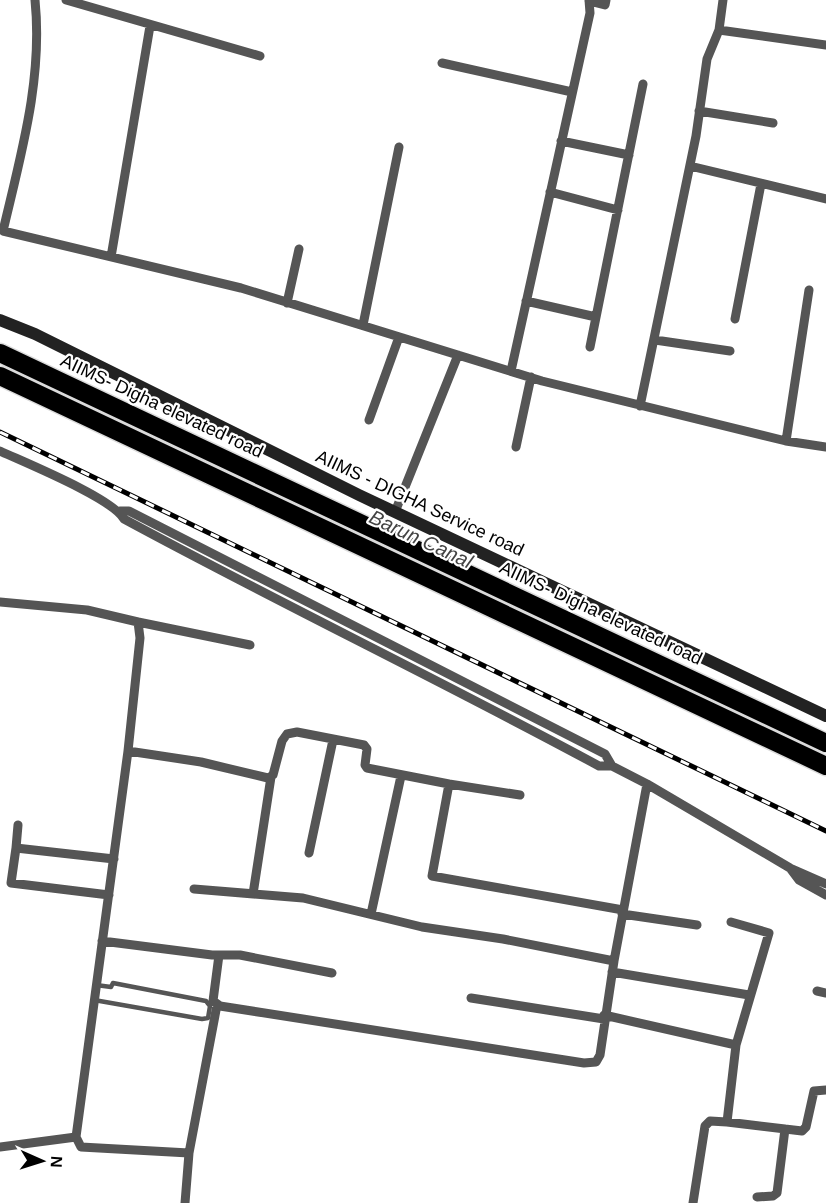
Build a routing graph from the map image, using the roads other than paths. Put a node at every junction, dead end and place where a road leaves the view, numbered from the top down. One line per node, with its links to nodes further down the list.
1 (35, 0): 23 (street)
2 (66, 0): 6 (street)
3 (589, 0): 4 (street); 12 (street)
4 (606, 0)
5 (723, 0): 7 (street)
6 (150, 26): 9 (street); 25 (street)
7 (719, 30): 8 (street); 13 (street)
8 (826, 45)
9 (260, 56)
10 (442, 63): 12 (street)
11 (643, 84): 17 (street)
12 (572, 92): 15 (street)
13 (699, 111): 14 (street); 18 (street)
14 (773, 123)
15 (561, 141): 17 (street); 20 (street)
16 (399, 147): 32 (street)
17 (629, 155): 22 (street)
18 (690, 166): 19 (street); 34 (street)
19 (761, 184): 21 (street); 30 (street)
20 (550, 192): 22 (street); 27 (street)
21 (826, 199)
22 (618, 210): 29 (street)
23 (2, 231): 25 (street)
24 (299, 249): 28 (street)
25 (111, 257): 28 (street)
26 (810, 290): 44 (street)
27 (526, 301): 29 (street); 39 (street)
28 (287, 303): 32 (street)
29 (596, 317): 35 (street)
30 (735, 319)
31 (0, 320): 48 (main road, AIIMS - DIGHA Service road)
32 (363, 325): 33 (street)
33 (399, 337): 38 (street); 43 (street)
34 (655, 340): 36 (street); 42 (street)
35 (590, 347)
36 (730, 351)
37 (0, 353): 54 (highway, AIIMS- Digha elevated road)
38 (458, 355): 39 (street); 48 (street)
39 (511, 371): 41 (street)
40 (0, 376): 56 (highway)
41 (531, 377): 42 (street); 45 (street)
42 (640, 406): 44 (street)
43 (369, 420)
44 (786, 441): 46 (street)
45 (516, 447)
46 (826, 447)
47 (0, 451): 60 (street)
48 (395, 512): 52 (main road, AIIMS - DIGHA Service road)
49 (0, 603): 50 (street)
50 (138, 622): 51 (street); 55 (street)
51 (250, 645)
52 (826, 716)
53 (333, 741): 57 (street); 58 (street); 64 (street)
54 (826, 743)
55 (128, 751): 58 (street); 65 (street)
56 (826, 766)
57 (400, 776): 59 (street); 73 (street)
58 (271, 777): 69 (street)
59 (449, 784): 61 (street); 72 (street)
60 (647, 784): 66 (street); 72 (street)
61 (520, 795)
62 (18, 825): 63 (street)
63 (16, 848): 65 (street); 70 (street)
64 (309, 853)
65 (114, 859): 70 (street)
66 (790, 868): 67 (street); 71 (street)
67 (826, 884)
68 (194, 890): 69 (street)
69 (253, 894): 73 (street)
70 (109, 895): 76 (street)
71 (826, 895)
72 (623, 912): 75 (street); 78 (street)
73 (370, 915): 78 (street)
74 (731, 922): 82 (street)
75 (697, 925)
76 (102, 941): 77 (street); 81 (street)
77 (219, 955): 80 (street); 85 (street)
78 (614, 961): 79 (street)
79 (612, 972): 82 (street); 86 (street)
80 (332, 973)
81 (96, 985): 84 (street); 84 (lane)
82 (749, 995): 87 (street)
83 (471, 998): 86 (street)
84 (94, 1000): 91 (street)
85 (217, 1005): 86 (street); 93 (street)
86 (604, 1017): 87 (street)
87 (736, 1045): 89 (street)
88 (826, 1090): 90 (street)
89 (727, 1122): 90 (street); 96 (street)
90 (785, 1130): 94 (street)
91 (76, 1137): 92 (street); 93 (street)
92 (0, 1148)
93 (189, 1153): 95 (street)
94 (757, 1197)
95 (185, 1203)
96 (693, 1203)

